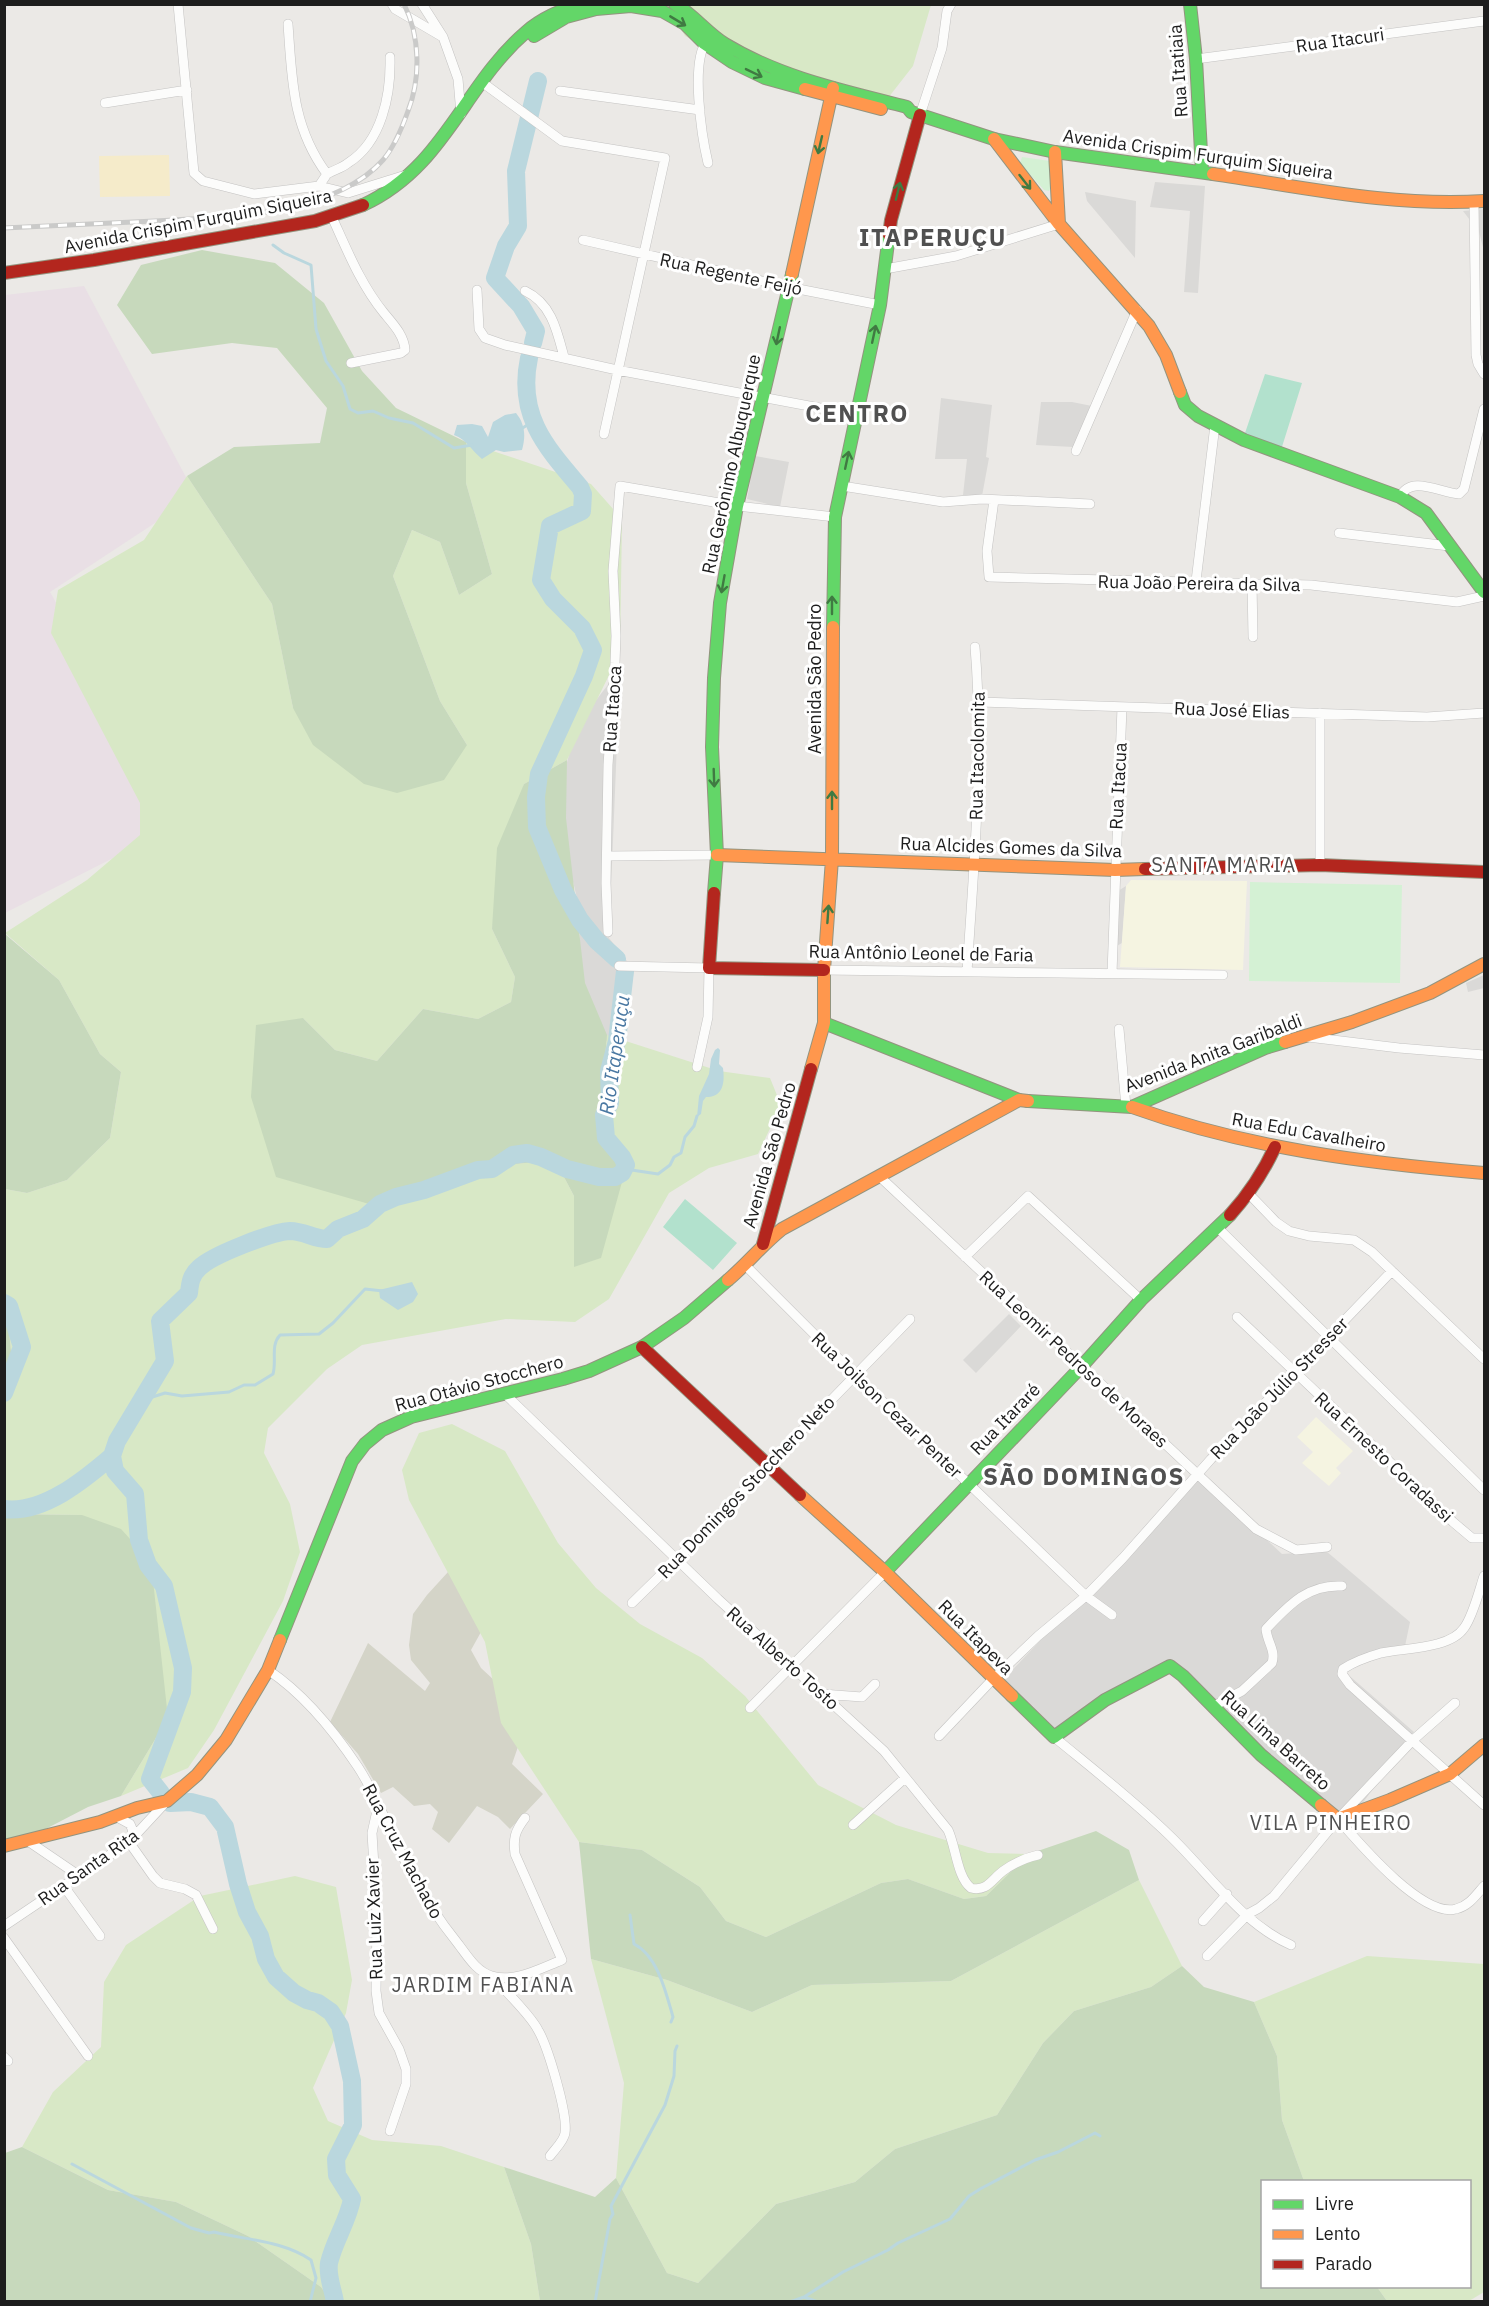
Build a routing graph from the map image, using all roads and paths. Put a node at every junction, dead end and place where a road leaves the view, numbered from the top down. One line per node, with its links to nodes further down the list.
1 (178, 4): 17 (street)
2 (392, 4): 11 (street)
3 (422, 4): 11 (street)
4 (579, 4): 7 (street, Avenida Crispim Furquim Siqueira)
5 (675, 4): 12 (street, Avenida Crispim Furquim Siqueira)
6 (1190, 4): 15 (street, Rua Itatiaia)
7 (562, 6): 13 (street, Avenida Crispim Furquim Siqueira)
8 (948, 7): 23 (street)
9 (1485, 21): 15 (street, Rua Itacuri)
10 (288, 24): 28 (street)
11 (443, 38): 22 (street)
12 (708, 39): 13 (street, Avenida Crispim Furquim Siqueira, one-way to 12); 19 (street, Avenida Crispim Furquim Siqueira); 21 (street)
13 (508, 51): 16 (street, Avenida Crispim Furquim Siqueira)
14 (390, 57): 28 (street)
15 (1196, 59): 27 (street, Rua Itatiaia)
16 (483, 83): 22 (street, Avenida Crispim Furquim Siqueira); 35 (street)
17 (187, 90): 20 (street); 30 (street)
18 (560, 91): 21 (street)
19 (832, 93): 23 (street, Avenida Crispim Furquim Siqueira); 38 (street, Rua Gerônimo Albuquerque, one-way to 38)
20 (105, 103)
21 (700, 110): 26 (street)
22 (461, 114): 29 (street, Avenida Crispim Furquim Siqueira)
23 (916, 114): 24 (street, Avenida Crispim Furquim Siqueira); 36 (street, Avenida São Pedro, one-way to 23)
24 (993, 139): 25 (street, Avenida Crispim Furquim Siqueira); 33 (street, one-way to 33)
25 (1056, 152): 27 (street, Avenida Crispim Furquim Siqueira); 33 (street)
26 (708, 163)
27 (1202, 171): 31 (street, Avenida Crispim Furquim Siqueira)
28 (327, 174): 30 (street)
29 (412, 174): 30 (street); 32 (street, Avenida Crispim Furquim Siqueira)
30 (319, 186)
31 (1479, 202): 46 (street)
32 (332, 217): 37 (street, Avenida Crispim Furquim Siqueira); 44 (street)
33 (1059, 224): 36 (street); 42 (street)
34 (583, 240): 35 (street, Rua Regente Feijó)
35 (645, 255): 38 (street, Rua Regente Feijó); 45 (street)
36 (885, 269): 41 (street, Avenida São Pedro)
37 (4, 273)
38 (788, 287): 41 (street, Rua Regente Feijó); 47 (street, Rua Gerônimo Albuquerque, one-way to 47)
39 (477, 290): 43 (street)
40 (525, 291): 43 (street)
41 (880, 304): 49 (street, Avenida São Pedro, one-way to 41)
42 (1137, 310): 50 (street); 52 (street)
43 (564, 357): 45 (street)
44 (351, 363)
45 (617, 370): 47 (street); 51 (street)
46 (1485, 374)
47 (764, 398): 49 (street); 57 (street, Rua Gerônimo Albuquerque)
48 (1485, 410): 54 (street)
49 (857, 415): 53 (street, Avenida São Pedro, one-way to 49)
50 (1215, 425): 54 (street); 61 (street)
51 (604, 434)
52 (1076, 451)
53 (842, 486): 55 (street); 58 (street, Avenida São Pedro)
54 (1400, 497): 60 (street)
55 (994, 500): 56 (street); 61 (street, Rua João Pereira da Silva)
56 (1090, 504)
57 (737, 506): 58 (street); 70 (street, Rua Gerônimo Albuquerque, one-way to 70); 71 (street, Rua Itaoca)
58 (835, 518): 72 (street, Avenida São Pedro, one-way to 58)
59 (1340, 533): 60 (street)
60 (1449, 546): 63 (street)
61 (1196, 581): 62 (street, Rua João Pereira da Silva)
62 (1252, 583): 63 (street, Rua João Pereira da Silva); 64 (street)
63 (1485, 595)
64 (1253, 638)
65 (975, 647): 66 (street, Rua Itacolomita)
66 (980, 702): 67 (street, Rua José Elias); 73 (street, Rua Itacolomita)
67 (1122, 707): 68 (street, Rua José Elias); 75 (street, Rua Itacua)
68 (1320, 713): 69 (street, Rua José Elias); 74 (street)
69 (1485, 713)
70 (717, 855): 71 (street, Rua Alcides Gomes da Silva); 72 (street, Rua Alcides Gomes da Silva); 80 (street, Rua Gerônimo Albuquerque)
71 (608, 856): 77 (street, Rua Itaoca)
72 (832, 859): 73 (street, Rua Alcides Gomes da Silva); 81 (street, Avenida São Pedro, one-way to 72)
73 (974, 863): 75 (street, Rua Alcides Gomes da Silva); 82 (street, Rua Itacolomita)
74 (1320, 865): 75 (street, Rua Alcides Gomes da Silva); 76 (street, Rua Alcides Gomes da Silva)
75 (1114, 870): 83 (street, Rua Itacua)
76 (1485, 872)
77 (608, 932)
78 (1485, 964): 85 (street, Avenida Anita Garibaldi)
79 (619, 966): 80 (street, Rua Antônio Leonel de Faria)
80 (710, 968): 81 (street, Rua Antônio Leonel de Faria); 91 (street, Rua Gerônimo Albuquerque)
81 (824, 970): 82 (street, Rua Antônio Leonel de Faria); 86 (street, Avenida São Pedro)
82 (967, 972): 83 (street, Rua Antônio Leonel de Faria)
83 (1112, 973): 84 (street, Rua Antônio Leonel de Faria)
84 (1223, 975)
85 (1352, 1022): 88 (street, Avenida Anita Garibaldi); 89 (street)
86 (824, 1023): 92 (street, Avenida Anita Garibaldi); 102 (street, Avenida São Pedro)
87 (1119, 1029): 95 (street)
88 (1304, 1036): 89 (street); 93 (street, Avenida Anita Garibaldi)
89 (1355, 1043): 90 (street)
90 (1485, 1055)
91 (697, 1067)
92 (985, 1087): 94 (street, Avenida Anita Garibaldi); 96 (street)
93 (1169, 1092): 95 (street, Avenida Anita Garibaldi); 97 (street)
94 (1019, 1100): 95 (street, Avenida Anita Garibaldi); 96 (street)
95 (1129, 1107): 97 (street, Rua Edu Cavalheiro)
96 (985, 1120): 100 (street)
97 (1178, 1123): 98 (street, Rua Edu Cavalheiro)
98 (1275, 1147): 99 (street, Rua Edu Cavalheiro); 101 (street, Rua Itararé)
99 (1485, 1173)
100 (879, 1176): 103 (street); 106 (street, Rua Leomir Pedroso de Moraes)
101 (1249, 1194): 104 (street, Rua Itararé); 108 (street)
102 (772, 1209): 103 (street); 105 (street, Avenida São Pedro)
103 (794, 1222): 105 (street)
104 (1218, 1228): 109 (street, Rua Itararé); 112 (street)
105 (763, 1244): 107 (street, Rua Otávio Stocchero)
106 (965, 1257): 109 (street); 115 (street, Rua Leomir Pedroso de Moraes)
107 (745, 1265): 113 (street, Rua Otávio Stocchero); 117 (street, Rua Joilson Cezar Penter)
108 (1392, 1270): 112 (street, Rua João Júlio Stresser); 114 (street)
109 (1142, 1300): 115 (street, Rua Itararé)
110 (1237, 1317): 116 (street, Rua Ernesto Coradassi)
111 (910, 1319): 117 (street, Rua Domingos Stocchero Neto)
112 (1329, 1337): 116 (street, Rua João Júlio Stresser); 122 (street)
113 (642, 1347): 118 (street, Rua Otávio Stocchero); 119 (street, Rua Itapeva)
114 (1485, 1359)
115 (1082, 1366): 120 (street, Rua Leomir Pedroso de Moraes); 121 (street, Rua Itararé)
116 (1294, 1373): 120 (street, Rua João Júlio Stresser); 123 (street, Rua Ernesto Coradassi)
117 (855, 1375): 119 (street, Rua Domingos Stocchero Neto); 121 (street, Rua Joilson Cezar Penter)
118 (507, 1395): 125 (street, Rua Alberto Tosto); 133 (street, Rua Otávio Stocchero)
119 (767, 1466): 125 (street, Rua Domingos Stocchero Neto); 126 (street, Rua Itapeva)
120 (1197, 1475): 124 (street, Rua Leomir Pedroso de Moraes); 129 (street, Rua João Júlio Stresser)
121 (968, 1483): 126 (street, Rua Itararé); 129 (street, Rua Joilson Cezar Penter)
122 (1485, 1490)
123 (1485, 1538)
124 (1327, 1546)
125 (677, 1560): 130 (street, Rua Domingos Stocchero Neto); 132 (street, Rua Alberto Tosto)
126 (885, 1572): 132 (street, Rua Itararé); 134 (street, Rua Itapeva)
127 (1485, 1576): 142 (street)
128 (1342, 1586): 138 (street)
129 (1086, 1596): 131 (street, Rua Joilson Cezar Penter); 134 (street, Rua João Júlio Stresser)
130 (632, 1602)
131 (1112, 1615)
132 (793, 1665): 136 (street, Rua Alberto Tosto); 139 (street, Rua Itararé)
133 (268, 1670): 146 (street, Rua Otávio Stocchero); 148 (street, Rua Cruz Machado)
134 (993, 1679): 140 (street, Rua João Júlio Stresser); 141 (street, Rua Itapeva)
135 (875, 1684): 136 (street)
136 (822, 1694): 145 (street, Rua Alberto Tosto)
137 (1455, 1703): 142 (street)
138 (1212, 1707): 141 (street, Rua Lima Barreto); 151 (street, Rua Lima Barreto)
139 (750, 1708)
140 (939, 1736)
141 (1054, 1737): 160 (street, Rua Itapeva)
142 (1413, 1740): 144 (street); 151 (street)
143 (1485, 1745): 144 (street)
144 (1450, 1774): 147 (street); 151 (street)
145 (905, 1778): 152 (street); 156 (street, Rua Alberto Tosto)
146 (167, 1801): 149 (street); 154 (street, Rua Santa Rita)
147 (1485, 1805)
148 (378, 1806): 169 (street, Rua Cruz Machado); 171 (street, Rua Luiz Xavier)
149 (117, 1817): 153 (street); 154 (street)
150 (525, 1818): 169 (street)
151 (1338, 1819): 159 (street, Rua Lima Barreto); 161 (street)
152 (853, 1825)
153 (28, 1841): 155 (street); 157 (street)
154 (129, 1842): 157 (street, Rua Santa Rita); 164 (street)
155 (4, 1846)
156 (1038, 1855)
157 (78, 1875): 158 (street, Rua Santa Rita)
158 (63, 1885): 163 (street, Rua Santa Rita); 165 (street)
159 (1485, 1886)
160 (1227, 1894): 161 (street, Rua Itapeva); 162 (street)
161 (1248, 1914): 167 (street, Rua Itapeva); 168 (street)
162 (1203, 1921)
163 (4, 1926)
164 (213, 1929)
165 (100, 1936)
166 (4, 1938): 170 (street)
167 (1291, 1944)
168 (1207, 1956)
169 (493, 1977): 172 (street, Rua Cruz Machado)
170 (88, 2056)
171 (390, 2131)
172 (549, 2156)

